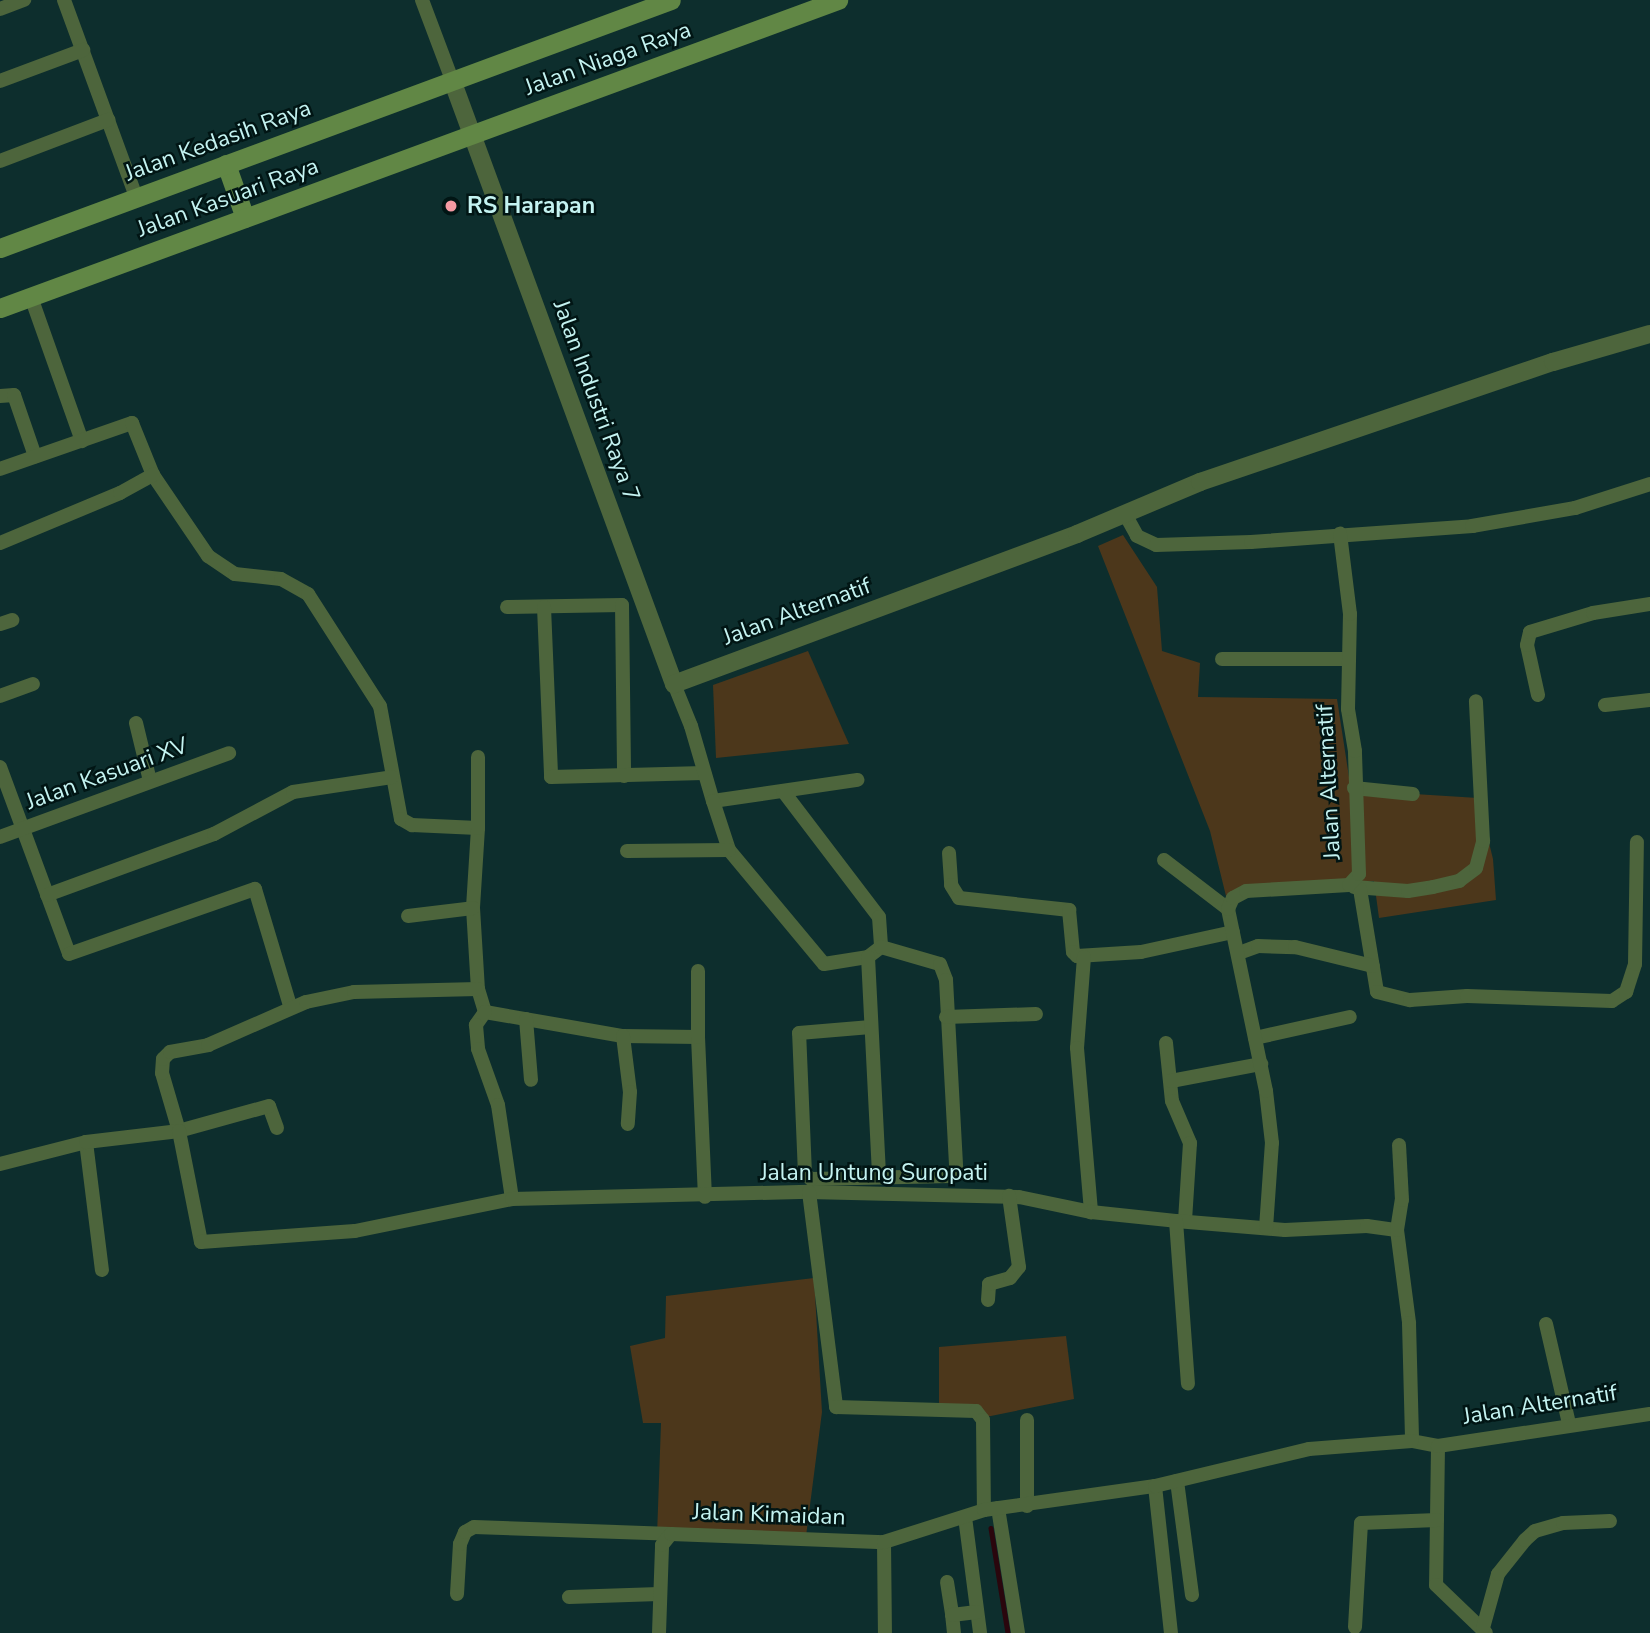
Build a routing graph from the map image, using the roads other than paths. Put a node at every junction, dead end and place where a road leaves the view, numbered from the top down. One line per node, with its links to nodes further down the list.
1 (24, 0): 6 (street)
2 (64, 0): 7 (street)
3 (422, 0): 8 (street)
4 (671, 0): 8 (main road, Jalan Niaga Raya)
5 (838, 0): 11 (main road, Jalan Niaga Raya)
6 (0, 9)
7 (83, 50): 9 (street); 10 (street)
8 (452, 80): 11 (street, Jalan Industri Raya 7); 13 (main road, Jalan Kedasih Raya)
9 (0, 81)
10 (108, 120): 12 (street); 14 (street)
11 (474, 135): 15 (main road, Jalan Kasuari Raya); 35 (street, Jalan Industri Raya 7)
12 (0, 161)
13 (226, 164): 14 (main road, Jalan Kedasih Raya); 15 (main road)
14 (136, 197): 16 (main road, Jalan Kedasih Raya)
15 (245, 218): 17 (main road, Jalan Kasuari Raya)
16 (0, 248)
17 (31, 297): 18 (main road, Jalan Kasuari Raya); 21 (street)
18 (0, 308)
19 (1650, 334): 26 (street, Jalan Alternatif)
20 (0, 396): 22 (street)
21 (82, 441): 22 (street); 24 (street)
22 (35, 456): 23 (street)
23 (0, 470)
24 (153, 475): 28 (street); 47 (street)
25 (1650, 484): 27 (street)
26 (1125, 514): 27 (street); 35 (street, Jalan Alternatif)
27 (1340, 534): 33 (street, Jalan Alternatif)
28 (0, 543)
29 (1650, 604): 36 (street)
30 (507, 607): 31 (street)
31 (544, 607): 46 (street); 46 (street)
32 (1222, 659): 33 (street)
33 (1349, 659): 50 (street, Jalan Alternatif)
34 (33, 684): 37 (street)
35 (674, 684): 45 (street)
36 (1538, 695)
37 (0, 696)
38 (1476, 701): 62 (street)
39 (1650, 701): 40 (street)
40 (1605, 705)
41 (136, 723): 49 (street)
42 (229, 753): 49 (street, Jalan Kasuari XV)
43 (478, 757): 55 (street)
44 (0, 767): 54 (street)
45 (704, 773): 46 (street); 53 (street)
46 (624, 776)
47 (392, 777): 55 (street); 63 (street)
48 (858, 780): 51 (street)
49 (150, 781): 54 (street, Jalan Kasuari XV)
50 (1354, 788): 52 (street); 62 (street, Jalan Alternatif)
51 (783, 791): 53 (street); 68 (street)
52 (1413, 794)
53 (713, 801): 58 (street)
54 (23, 828): 56 (street, Jalan Kasuari XV); 63 (street)
55 (478, 828): 64 (street)
56 (0, 837)
57 (1637, 842): 72 (street)
58 (729, 850): 59 (street); 70 (street)
59 (627, 851)
60 (949, 853): 71 (street)
61 (1164, 860): 65 (street)
62 (1355, 887): 65 (street, Jalan Alternatif); 72 (street)
63 (47, 895): 75 (street)
64 (473, 908): 66 (street); 74 (street)
65 (1228, 909): 67 (street)
66 (408, 916)
67 (1233, 932): 69 (street); 71 (street)
68 (881, 947): 70 (street); 78 (street)
69 (1239, 953): 72 (street); 84 (street)
70 (868, 957): 81 (street)
71 (1084, 957): 100 (street)
72 (1373, 966)
73 (698, 971): 83 (street)
74 (478, 989): 75 (street); 76 (street)
75 (290, 1006): 91 (street)
76 (485, 1012): 80 (street); 99 (street)
77 (1035, 1014): 78 (street)
78 (946, 1017): 95 (street)
79 (1350, 1017): 84 (street)
80 (526, 1019): 82 (street); 87 (street)
81 (871, 1027): 95 (street); 95 (street)
82 (624, 1036): 83 (street); 89 (street)
83 (698, 1037): 98 (street)
84 (1255, 1038): 86 (street)
85 (1166, 1043): 88 (street)
86 (1261, 1064): 88 (street); 102 (street)
87 (530, 1080)
88 (1171, 1081): 101 (street)
89 (628, 1124)
90 (277, 1128): 91 (street)
91 (179, 1131): 92 (street); 99 (street, Jalan Untung Suropati)
92 (86, 1142): 94 (street); 104 (street)
93 (1399, 1145): 103 (street)
94 (0, 1164)
95 (879, 1176)
96 (809, 1192): 97 (street, Jalan Untung Suropati); 98 (street, Jalan Untung Suropati); 116 (street)
97 (1009, 1196): 100 (street, Jalan Untung Suropati); 105 (street)
98 (705, 1197): 99 (street, Jalan Untung Suropati)
99 (512, 1199)
100 (1091, 1212): 101 (street, Jalan Untung Suropati)
101 (1181, 1221): 102 (street, Jalan Untung Suropati); 107 (street)
102 (1266, 1228): 103 (street, Jalan Untung Suropati)
103 (1397, 1230): 111 (street)
104 (102, 1270)
105 (988, 1300)
106 (1546, 1324): 110 (street)
107 (1188, 1384)
108 (1650, 1414): 110 (street, Jalan Alternatif)
109 (1027, 1420): 115 (street)
110 (1569, 1424): 112 (street, Jalan Alternatif)
111 (1412, 1441): 112 (street); 113 (street, Jalan Kimaidan)
112 (1438, 1446): 118 (street)
113 (1177, 1481): 114 (street, Jalan Kimaidan); 125 (street)
114 (1155, 1486): 115 (street, Jalan Kimaidan); 136 (street)
115 (1027, 1506): 116 (street, Jalan Kimaidan)
116 (991, 1509): 117 (street, Jalan Kimaidan); 135 (street)
117 (965, 1517): 121 (street, Jalan Kimaidan); 127 (street)
118 (1437, 1520): 129 (street); 130 (street)
119 (1610, 1521): 130 (street)
120 (671, 1534): 121 (street, Jalan Kimaidan); 123 (street); 124 (street, Jalan Kimaidan)
121 (884, 1542): 132 (street)
122 (947, 1582): 128 (street)
123 (457, 1594)
124 (659, 1594): 126 (street); 131 (street, Jalan Kimaidan)
125 (1192, 1595)
126 (569, 1597)
127 (978, 1612): 128 (street); 134 (street)
128 (952, 1615): 133 (street)
129 (1355, 1627)
130 (1485, 1630)
131 (659, 1633)
132 (885, 1633)
133 (954, 1633)
134 (980, 1633)
135 (1017, 1633)
136 (1171, 1633)

